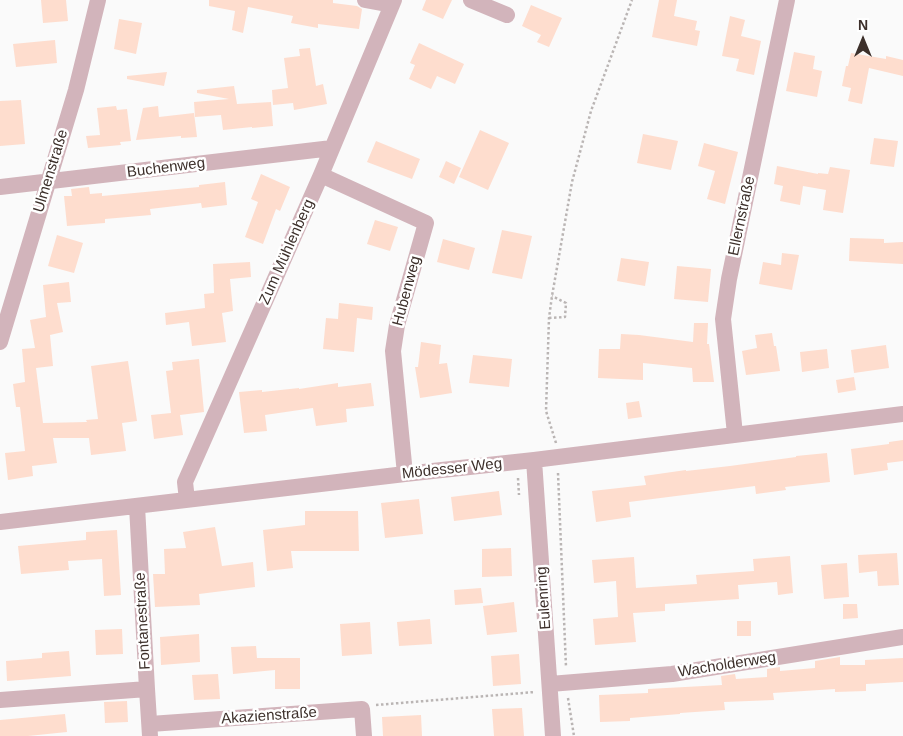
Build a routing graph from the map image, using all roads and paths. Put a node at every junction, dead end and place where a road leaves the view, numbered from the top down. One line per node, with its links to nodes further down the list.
1 (98, 0): 10 (street, Ulmenstraße)
2 (365, 0): 6 (street, Zum Mühlenberg)
3 (471, 0): 7 (street)
4 (632, 0): 12 (path)
5 (787, 0): 16 (street, Ellernstraße)
6 (393, 2): 8 (street, Zum Mühlenberg)
7 (507, 15)
8 (332, 148): 9 (street, Zum Mühlenberg); 10 (street, Buchenweg)
9 (321, 175): 19 (street, Hubenweg); 20 (street, Zum Mühlenberg)
10 (48, 181): 11 (street, Buchenweg); 14 (street, Ulmenstraße)
11 (0, 188)
12 (552, 296): 13 (path); 13 (path)
13 (549, 318): 17 (path)
14 (0, 342)
15 (903, 414): 16 (street, Mödesser Weg)
16 (735, 434): 17 (street, Mödesser Weg)
17 (557, 456): 18 (street, Mödesser Weg); 24 (path)
18 (534, 460): 19 (street, Mödesser Weg); 25 (street, Eulenring)
19 (405, 474): 20 (street, Mödesser Weg)
20 (188, 500): 21 (street, Mödesser Weg)
21 (137, 506): 22 (street, Mödesser Weg); 26 (street, Fontanestraße)
22 (0, 522)
23 (903, 637): 24 (street, Wacholderweg)
24 (566, 683): 25 (street, Wacholderweg); 33 (path)
25 (550, 684): 32 (street, Eulenring)
26 (147, 689): 28 (street); 30 (street, Fontanestraße)
27 (535, 692): 29 (path)
28 (0, 700)
29 (362, 709): 30 (street, Akazienstraße); 31 (street)
30 (150, 730)
31 (364, 736)
32 (553, 736)
33 (574, 736)

